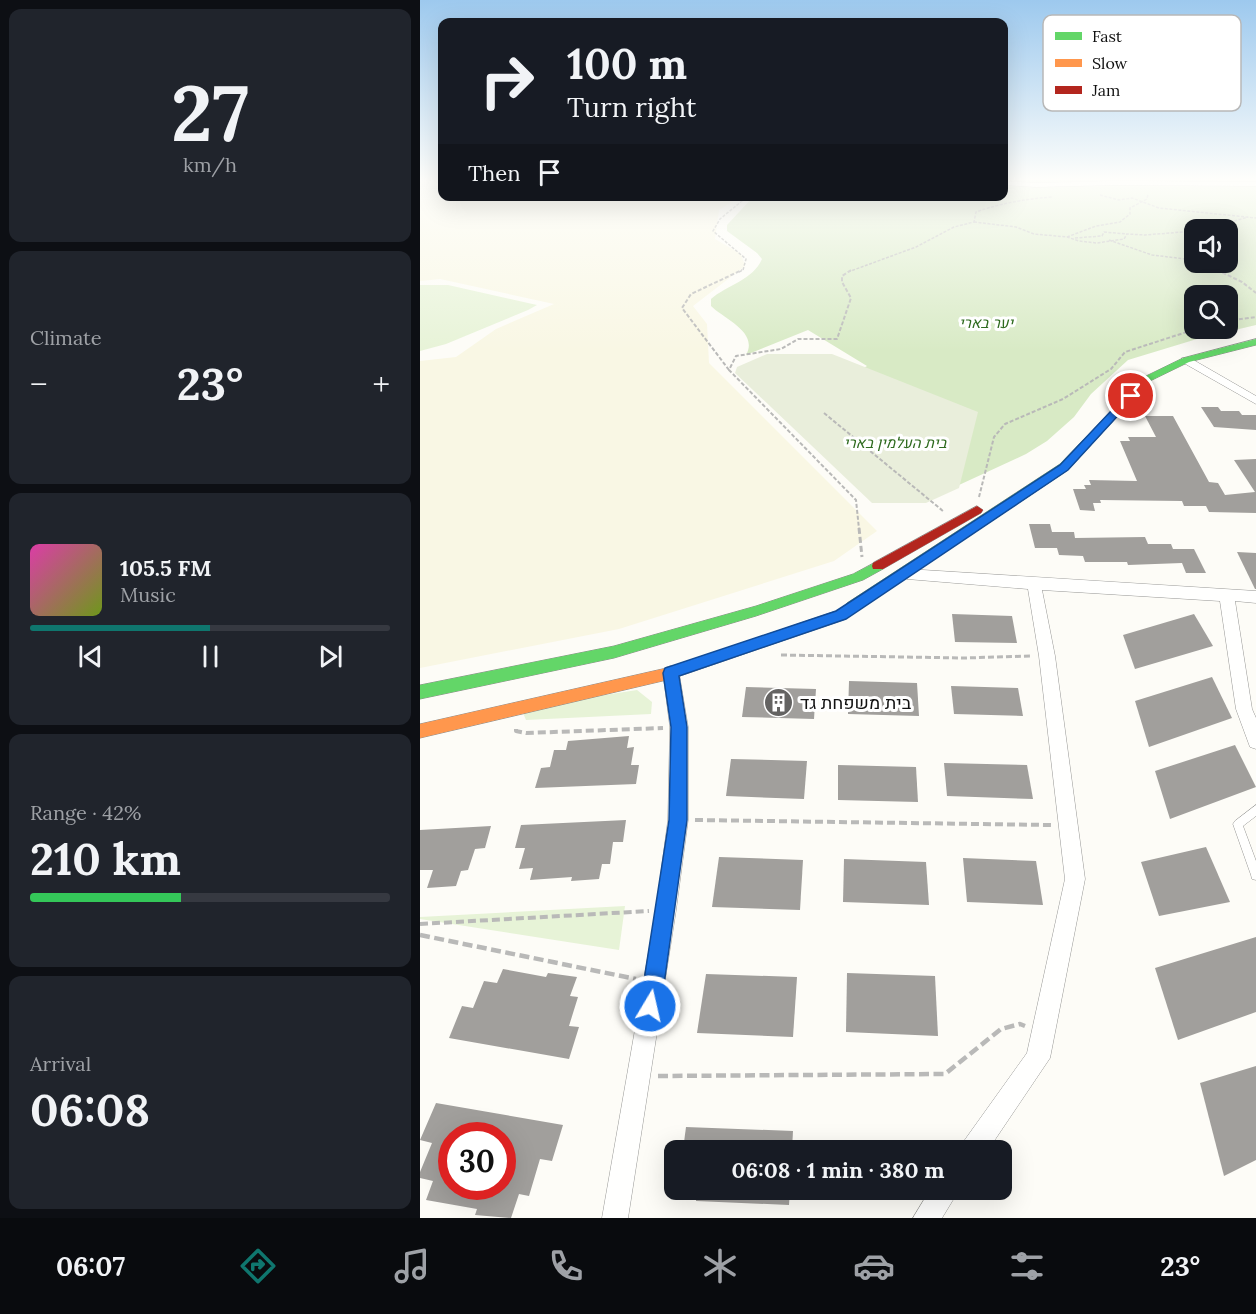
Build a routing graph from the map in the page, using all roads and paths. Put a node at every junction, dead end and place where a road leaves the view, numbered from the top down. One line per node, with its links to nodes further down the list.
1 (720, 237): 17 (path)
2 (935, 237): 17 (path)
3 (1063, 237): 4 (path)
4 (1067, 237): 5 (path); 7 (path)
5 (1097, 237)
6 (1125, 237): 7 (path)
7 (1109, 240): 8 (path)
8 (1184, 259)
9 (1223, 273): 10 (path)
10 (1256, 293)
11 (1256, 317): 12 (path)
12 (1238, 319)
13 (1256, 330): 20 (street)
14 (1184, 332): 20 (path)
15 (1256, 342): 16 (street)
16 (1186, 360): 18 (street); 22 (street)
17 (729, 370): 23 (path)
18 (1256, 401)
19 (824, 413): 21 (path)
20 (976, 510): 21 (street)
21 (957, 522): 23 (street)
22 (907, 574): 24 (street); 29 (street)
23 (858, 577): 30 (street)
24 (1034, 584): 25 (street); 28 (street)
25 (1227, 596): 26 (street); 34 (street)
26 (1256, 597)
27 (778, 655): 28 (path)
28 (1047, 656): 37 (street)
29 (671, 673): 31 (street); 32 (street)
30 (420, 692)
31 (516, 709): 32 (path); 33 (street)
32 (679, 727): 36 (street)
33 (420, 732)
34 (1256, 741)
35 (1256, 810): 38 (lane)
36 (678, 820): 37 (path); 39 (street)
37 (1069, 825): 43 (street)
38 (1256, 875)
39 (666, 910): 40 (path); 42 (street)
40 (420, 924)
41 (420, 936): 42 (path)
42 (654, 982): 44 (street)
43 (1044, 1031): 44 (path); 45 (street)
44 (639, 1076): 47 (street)
45 (980, 1140)
46 (939, 1200): 48 (street)
47 (615, 1218)
48 (926, 1218)

